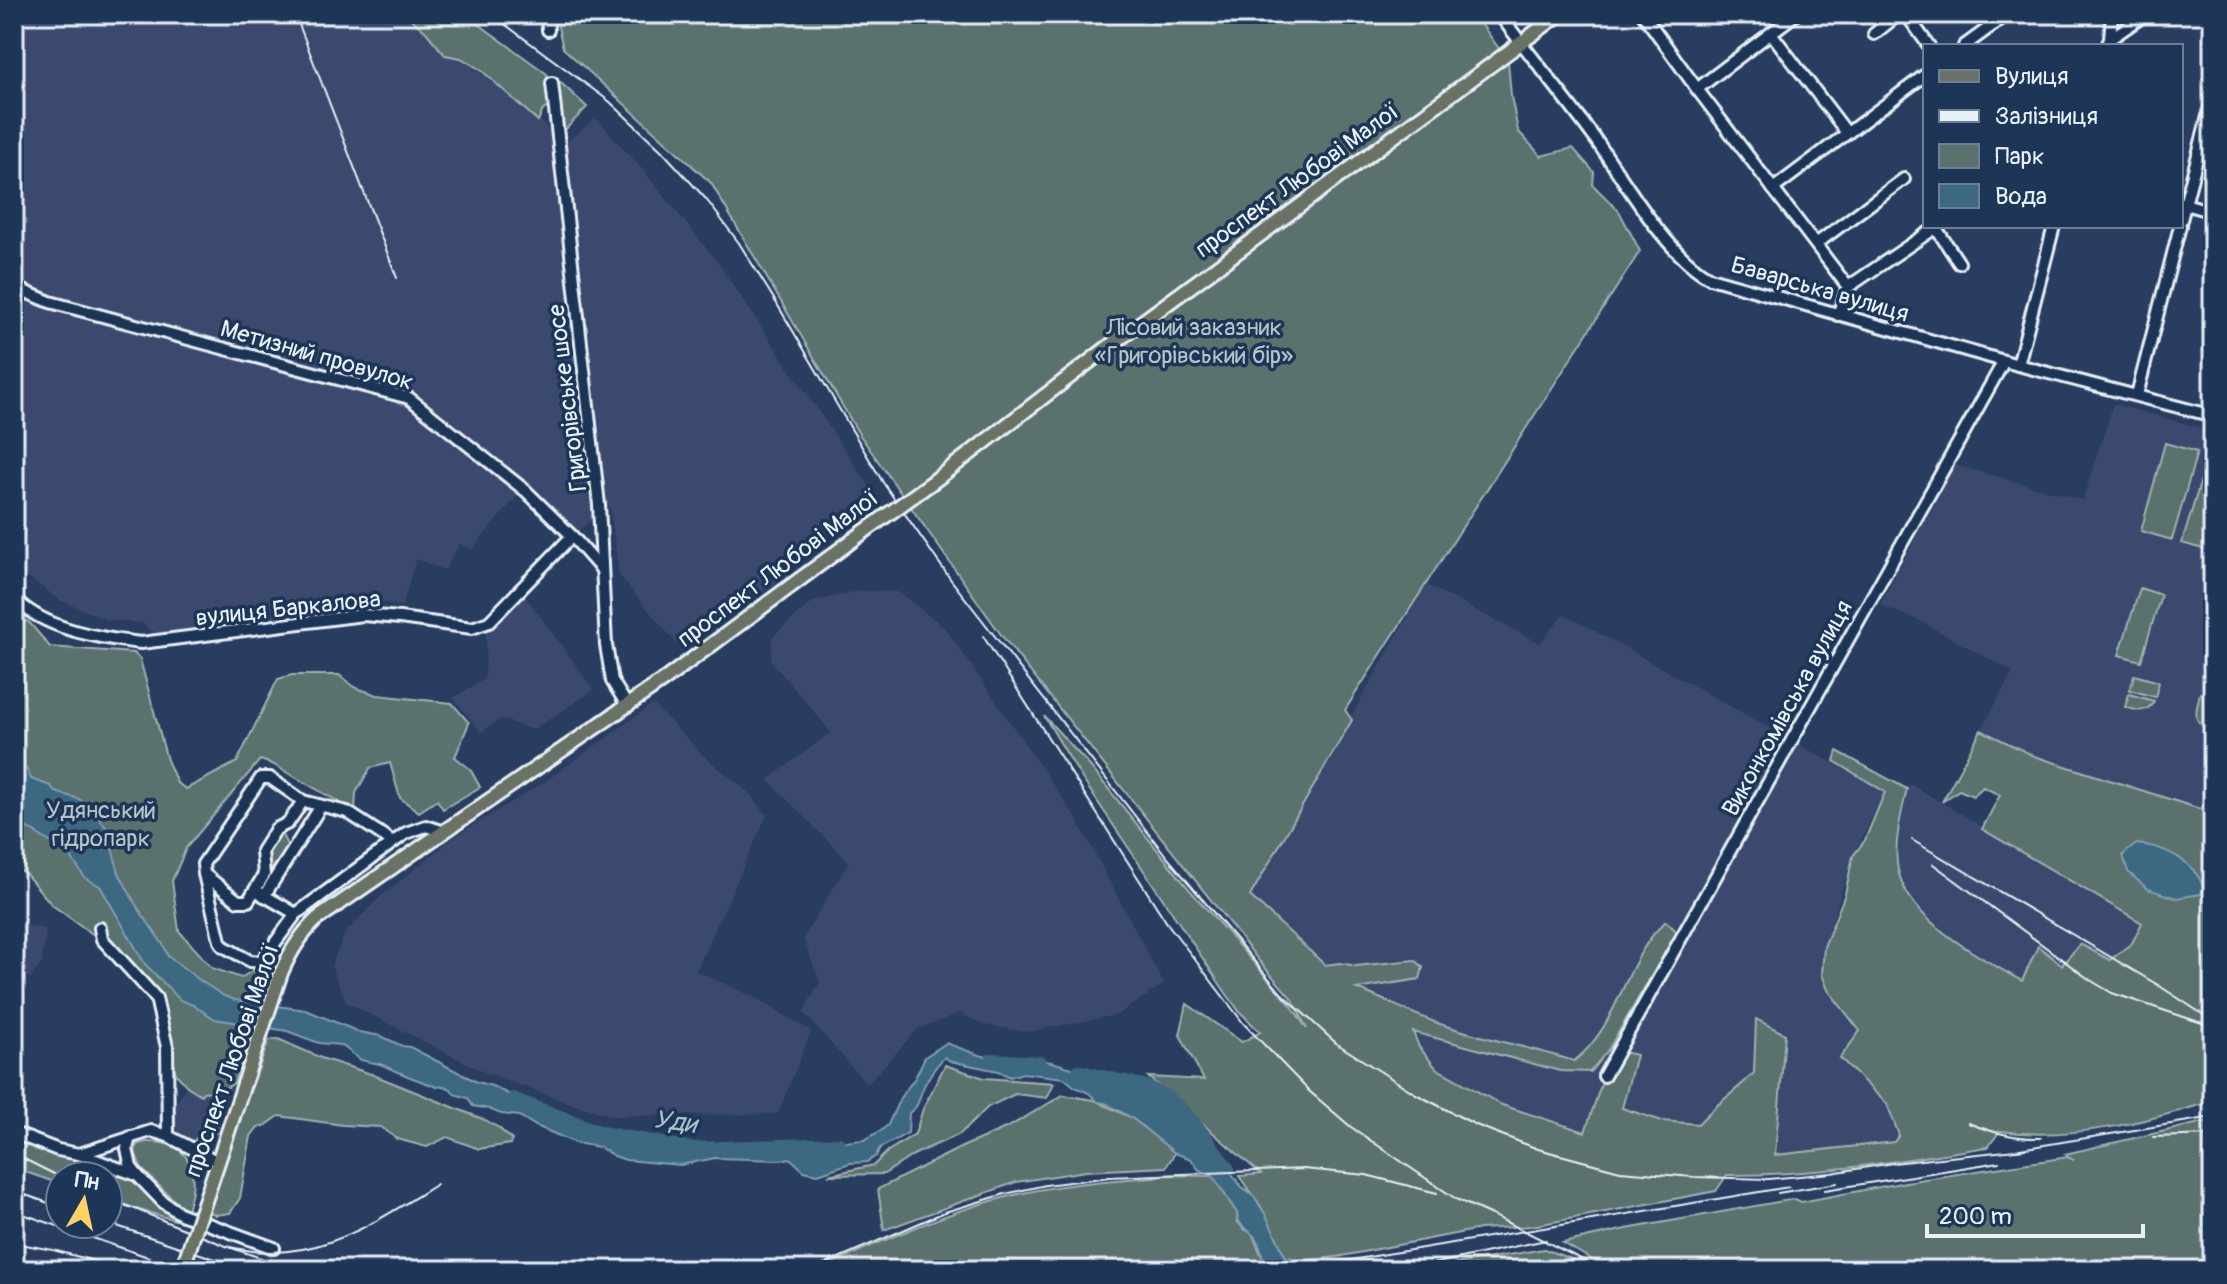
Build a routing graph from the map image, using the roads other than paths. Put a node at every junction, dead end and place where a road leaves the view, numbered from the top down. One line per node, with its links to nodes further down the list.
1 (547, 14): 11 (street)
2 (1499, 14): 14 (street, Баварська вулиця)
3 (1560, 14): 14 (main road, проспект Любові Малої)
4 (1643, 14): 20 (street)
5 (1796, 14): 12 (street)
6 (1899, 14): 13 (street)
7 (1906, 14): 16 (street)
8 (2008, 14): 17 (street)
9 (2112, 14): 15 (street)
10 (2146, 14): 15 (street)
11 (548, 30)
12 (1771, 33): 20 (street); 22 (street)
13 (1874, 34)
14 (1521, 43): 35 (street, Баварська вулиця); 43 (main road, проспект Любові Малої, bridge)
15 (2109, 43)
16 (1928, 44)
17 (1967, 44)
18 (1923, 76): 22 (street)
19 (552, 83): 41 (street, Григорівське шосе)
20 (1697, 89): 24 (street)
21 (2213, 97): 25 (street)
22 (1847, 133): 24 (street)
23 (1904, 179): 31 (street)
24 (1773, 189): 31 (street)
25 (2183, 203): 26 (street)
26 (2213, 212)
27 (1936, 228): 34 (street)
28 (1938, 228): 32 (street)
29 (2053, 228): 37 (street)
30 (2179, 228): 38 (street)
31 (1816, 244): 34 (street)
32 (1959, 263)
33 (14, 287): 40 (street, Метизний провулок)
34 (1848, 287): 35 (street)
35 (1838, 315): 36 (street, Баварська вулиця)
36 (2004, 361): 37 (street, Баварська вулиця); 54 (street, Виконкомівська вулиця)
37 (2018, 365): 38 (street, Баварська вулиця)
38 (2137, 395): 39 (street, Баварська вулиця)
39 (2213, 416)
40 (572, 536): 41 (street, Метизний провулок); 42 (street, вулиця Баркалова)
41 (602, 570): 43 (street, Григорівське шосе)
42 (14, 598)
43 (627, 705): 47 (main road, проспект Любові Малої)
44 (303, 801): 45 (street); 50 (street); 51 (street)
45 (321, 806): 48 (street); 51 (street)
46 (426, 826): 47 (street); 48 (street); 49 (street)
47 (444, 832): 59 (main road, проспект Любові Малої)
48 (387, 838): 49 (street)
49 (357, 869): 52 (street)
50 (204, 874): 51 (street); 52 (street)
51 (260, 893): 52 (street)
52 (296, 914)
53 (100, 928): 56 (street)
54 (1604, 1076)
55 (14, 1133): 58 (street)
56 (168, 1136): 57 (street); 59 (street)
57 (130, 1137): 58 (street); 60 (street)
58 (79, 1154): 60 (street)
59 (218, 1162): 62 (main road, проспект Любові Малої, bridge)
60 (137, 1175): 61 (street)
61 (274, 1248)
62 (182, 1270)

